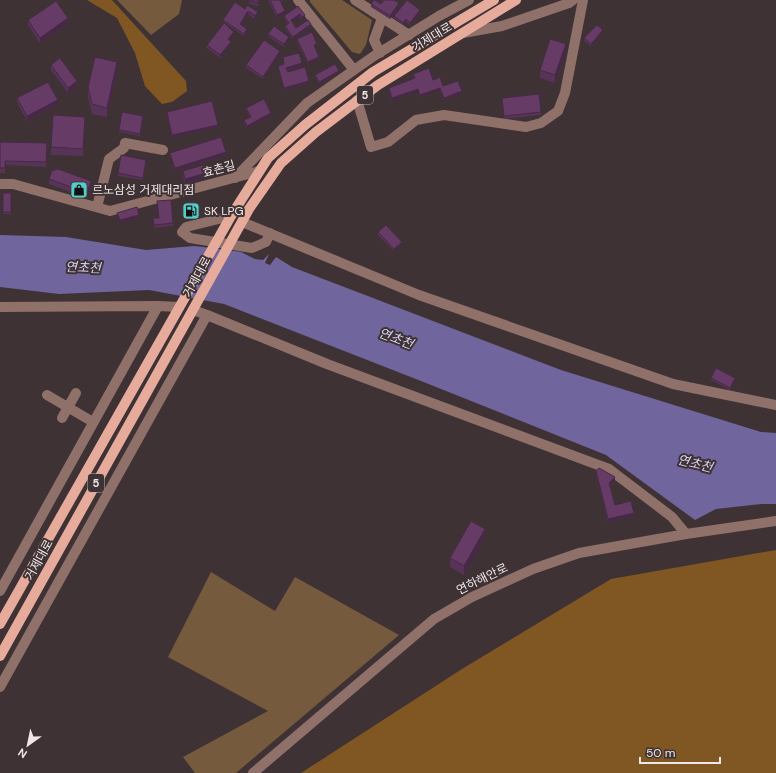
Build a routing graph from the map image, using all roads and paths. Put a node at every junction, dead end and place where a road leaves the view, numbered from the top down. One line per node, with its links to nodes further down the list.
1 (298, 0): 14 (street)
2 (355, 0): 9 (street)
3 (470, 0): 12 (street)
4 (474, 0): 10 (street)
5 (494, 0): 10 (main road, 거제대로 / 5)
6 (516, 0): 11 (main road, 거제대로 / 5)
7 (573, 0): 11 (street)
8 (583, 0): 15 (street)
9 (382, 18): 12 (street); 13 (street)
10 (454, 24): 17 (main road, 거제대로 / 5)
11 (463, 33): 15 (main road, 거제대로 / 5)
12 (409, 35): 13 (street)
13 (380, 53): 14 (street)
14 (354, 70): 18 (street)
15 (357, 100): 22 (main road, 거제대로 / 5)
16 (164, 150): 20 (street)
17 (259, 171): 18 (street, 효촌길); 21 (main road, 거제대로 / 5)
18 (235, 178): 20 (street, 효촌길)
19 (0, 184): 20 (street, 효촌길)
20 (97, 207)
21 (231, 216): 23 (street); 26 (main road, 거제대로 / 5)
22 (242, 222): 23 (street); 27 (main road, 거제대로 / 5)
23 (270, 233): 31 (street)
24 (158, 306): 25 (street); 26 (street); 34 (street)
25 (0, 307)
26 (179, 307): 38 (main road, 거제대로 / 5)
27 (193, 310): 28 (street); 39 (main road, 거제대로 / 5)
28 (207, 315): 36 (street); 40 (street)
29 (76, 393): 32 (street)
30 (47, 395): 32 (street)
31 (776, 405)
32 (68, 407): 33 (street); 34 (street)
33 (62, 418)
34 (93, 422): 37 (street)
35 (776, 521): 36 (street, 연하해안로)
36 (686, 534): 41 (street, 연하해안로)
37 (0, 591)
38 (0, 624)
39 (0, 656)
40 (0, 687)
41 (253, 773)

